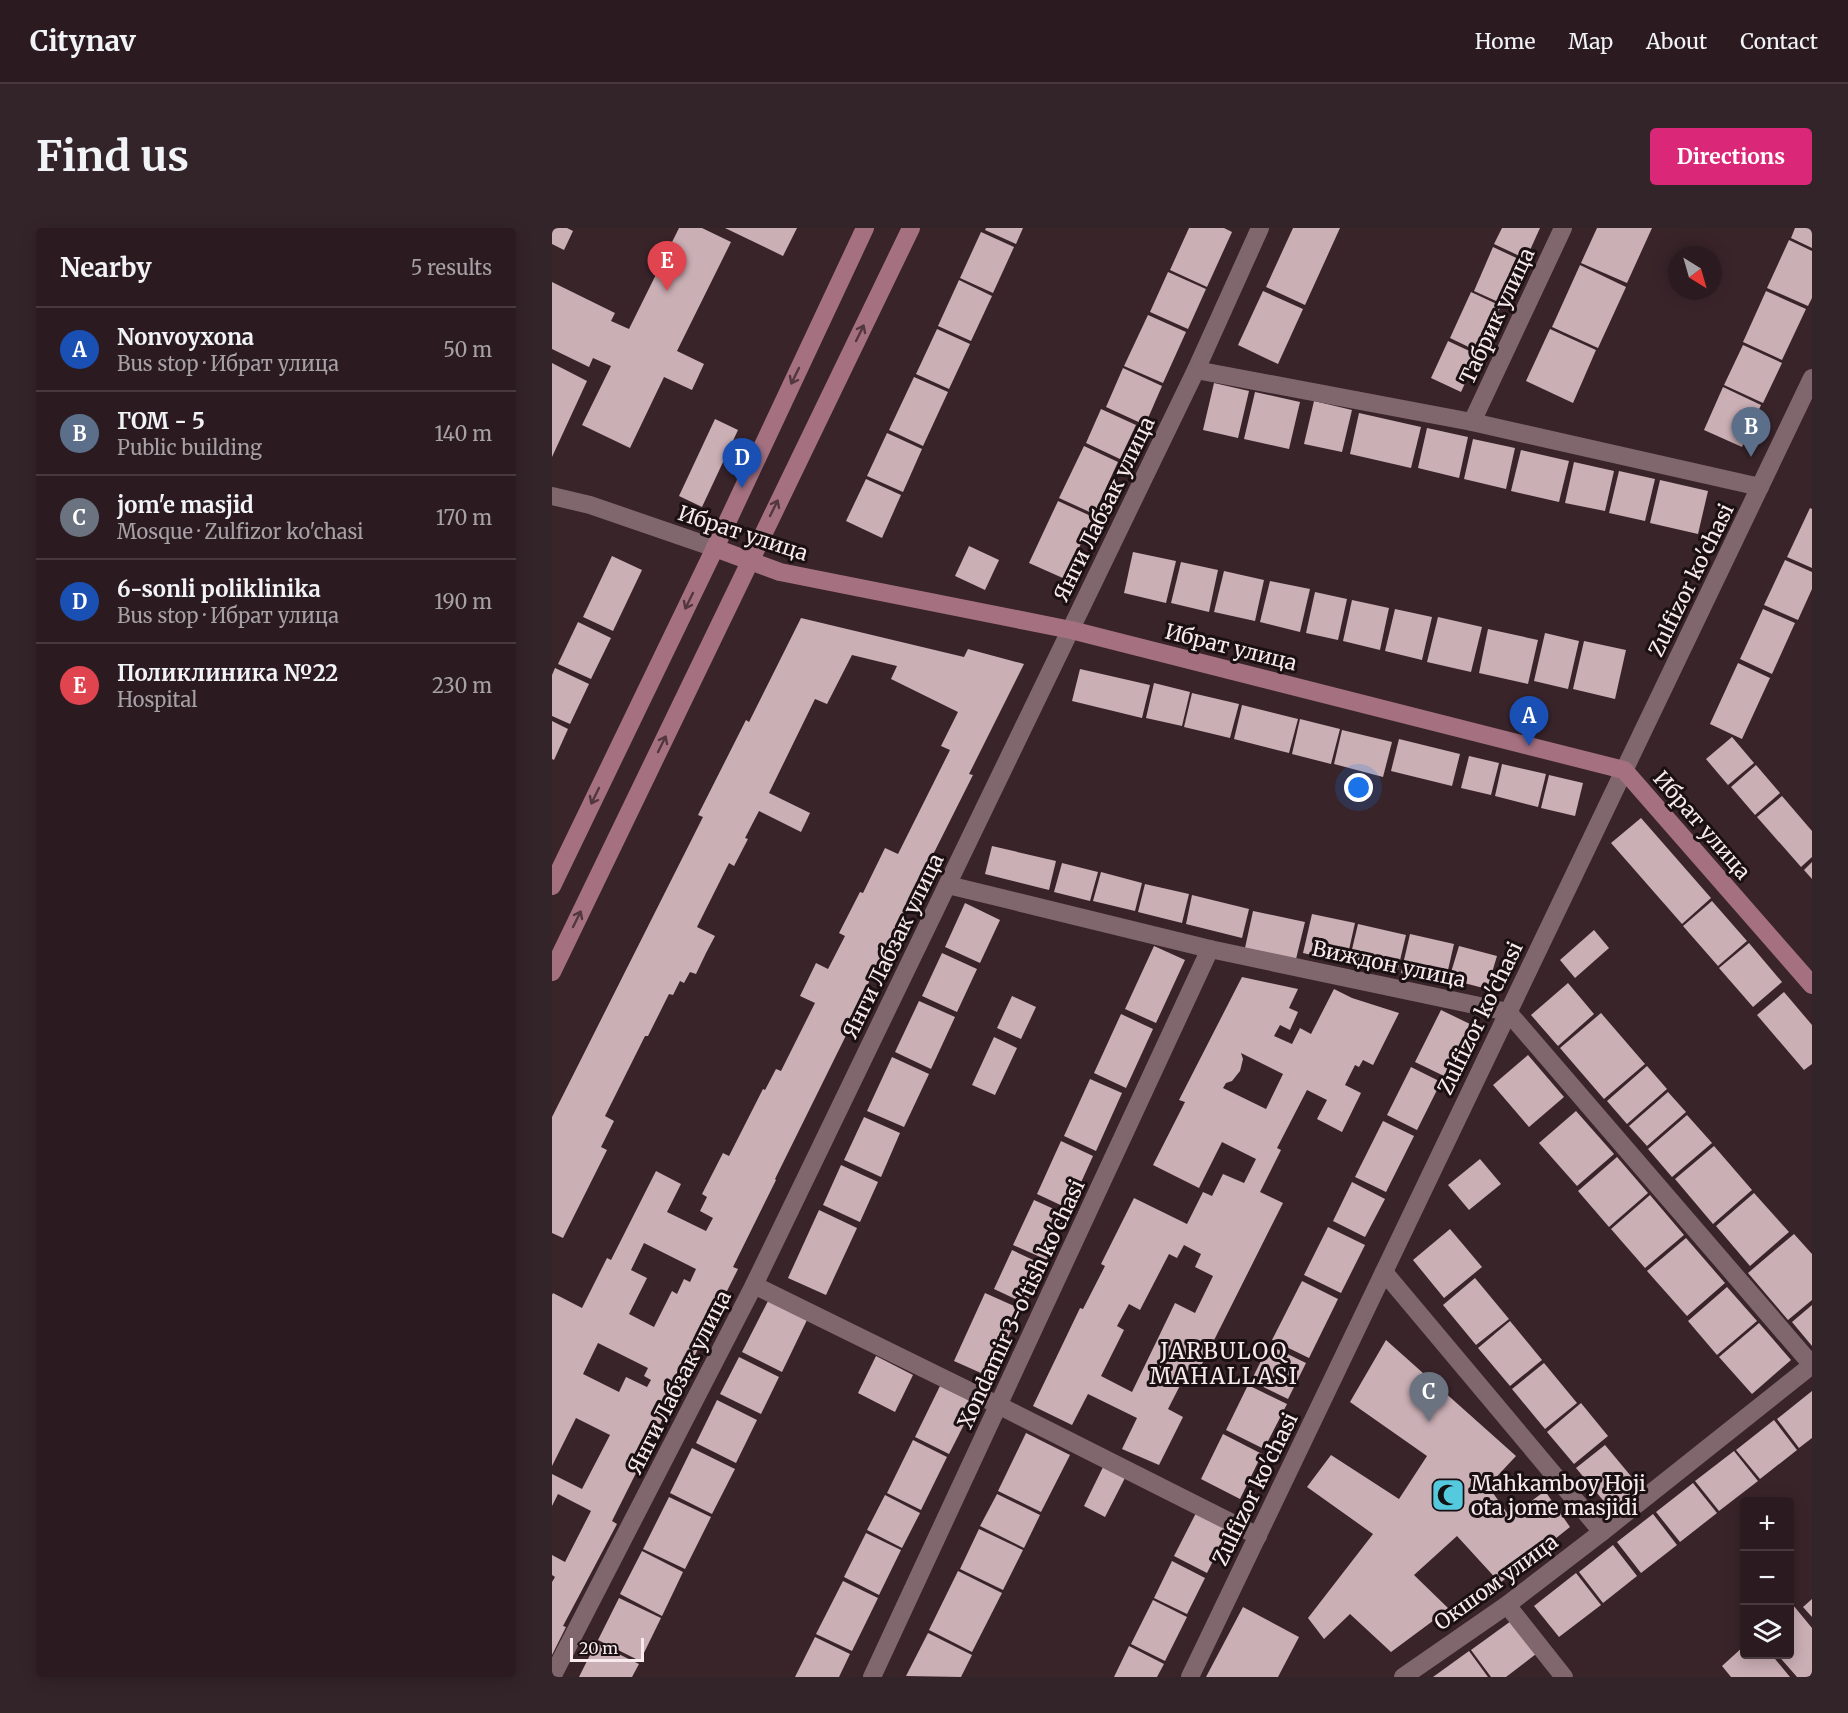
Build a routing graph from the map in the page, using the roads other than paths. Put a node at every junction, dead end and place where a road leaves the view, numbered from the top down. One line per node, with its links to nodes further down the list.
1 (865, 228): 10 (main road, one-way to 10)
2 (911, 228): 11 (main road, one-way to 2)
3 (1260, 228): 5 (street, Янги Лабзак улица)
4 (1563, 228): 7 (street, Табрик улица)
5 (1196, 370): 7 (street); 12 (street, Янги Лабзак улица)
6 (1812, 378): 8 (street, Zulfizor ko'chasi)
7 (1472, 422): 8 (street)
8 (1760, 487): 13 (street, Zulfizor ko'chasi)
9 (552, 496): 10 (street, Ибрат улица)
10 (714, 548): 11 (main road, Ибрат улица); 15 (main road, one-way to 15)
11 (749, 561): 12 (main road, Ибрат улица); 17 (main road, one-way to 11)
12 (1071, 630): 13 (main road, Ибрат улица); 14 (street, Янги Лабзак улица)
13 (1624, 770): 18 (main road, Ибрат улица); 19 (street, Zulfizor ko'chasi)
14 (948, 885): 16 (street, Виждон улица); 21 (street, Янги Лабзак улица)
15 (552, 886)
16 (1210, 949): 19 (street, Виждон улица); 23 (street, Xondamir 3-o'tish ko'chasi)
17 (552, 972)
18 (1812, 985)
19 (1508, 1012): 20 (street, Zulfizor ko'chasi); 22 (street)
20 (1384, 1272): 24 (street); 25 (street, Zulfizor ko'chasi)
21 (754, 1285): 23 (street); 27 (street, Янги Лабзак улица)
22 (1812, 1365): 24 (street, Окшом улица)
23 (998, 1405): 25 (street); 28 (street, Xondamir 3-o'tish ko'chasi)
24 (1602, 1532): 26 (street, Окшом улица)
25 (1258, 1536): 29 (street, Zulfizor ko'chasi)
26 (1508, 1605): 30 (street, Окшом улица); 31 (street)
27 (552, 1677)
28 (872, 1677)
29 (1190, 1677)
30 (1403, 1677)
31 (1564, 1677)

